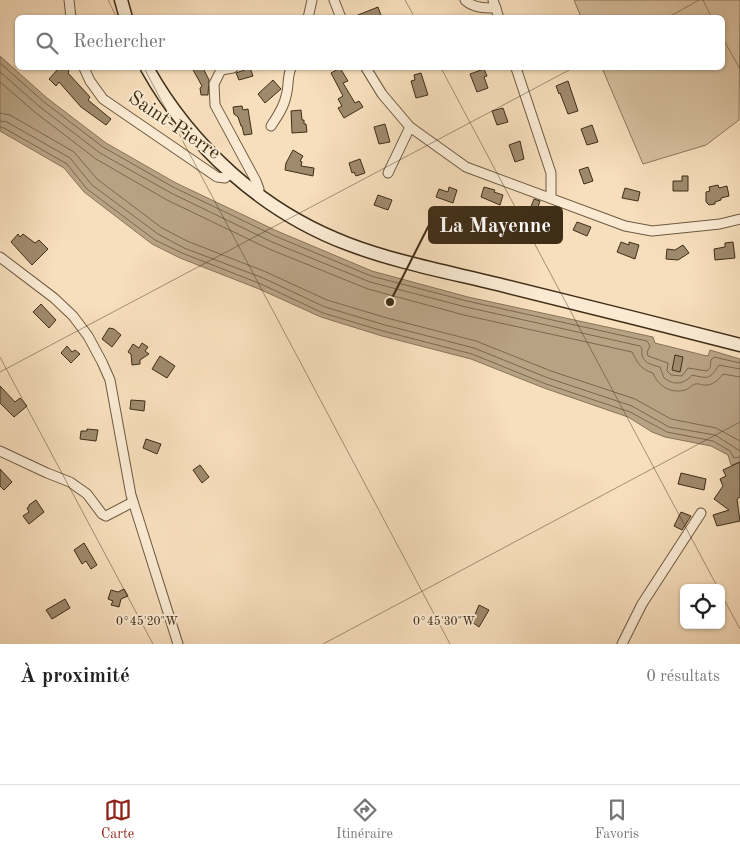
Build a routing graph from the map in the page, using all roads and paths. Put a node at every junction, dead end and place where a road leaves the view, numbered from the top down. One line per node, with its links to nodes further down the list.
1 (69, 0): 7 (street)
2 (121, 0): 8 (main road)
3 (312, 0): 9 (street)
4 (334, 0): 10 (street)
5 (465, 0): 6 (street)
6 (495, 4)
7 (71, 15)
8 (125, 15)
9 (309, 15)
10 (340, 15)
11 (85, 70): 19 (street, Saint-Pierre)
12 (148, 70): 19 (main road)
13 (220, 70): 21 (street)
14 (290, 70): 17 (street)
15 (367, 70): 18 (street)
16 (517, 70): 22 (street)
17 (271, 126)
18 (410, 127): 20 (street); 22 (street)
19 (231, 173): 21 (main road)
20 (388, 173)
21 (258, 195): 25 (main road)
22 (551, 197): 23 (street)
23 (740, 219)
24 (0, 257): 27 (street)
25 (740, 345)
26 (0, 451): 27 (street)
27 (133, 502): 29 (street)
28 (701, 512): 30 (street)
29 (178, 644)
30 (622, 644)

